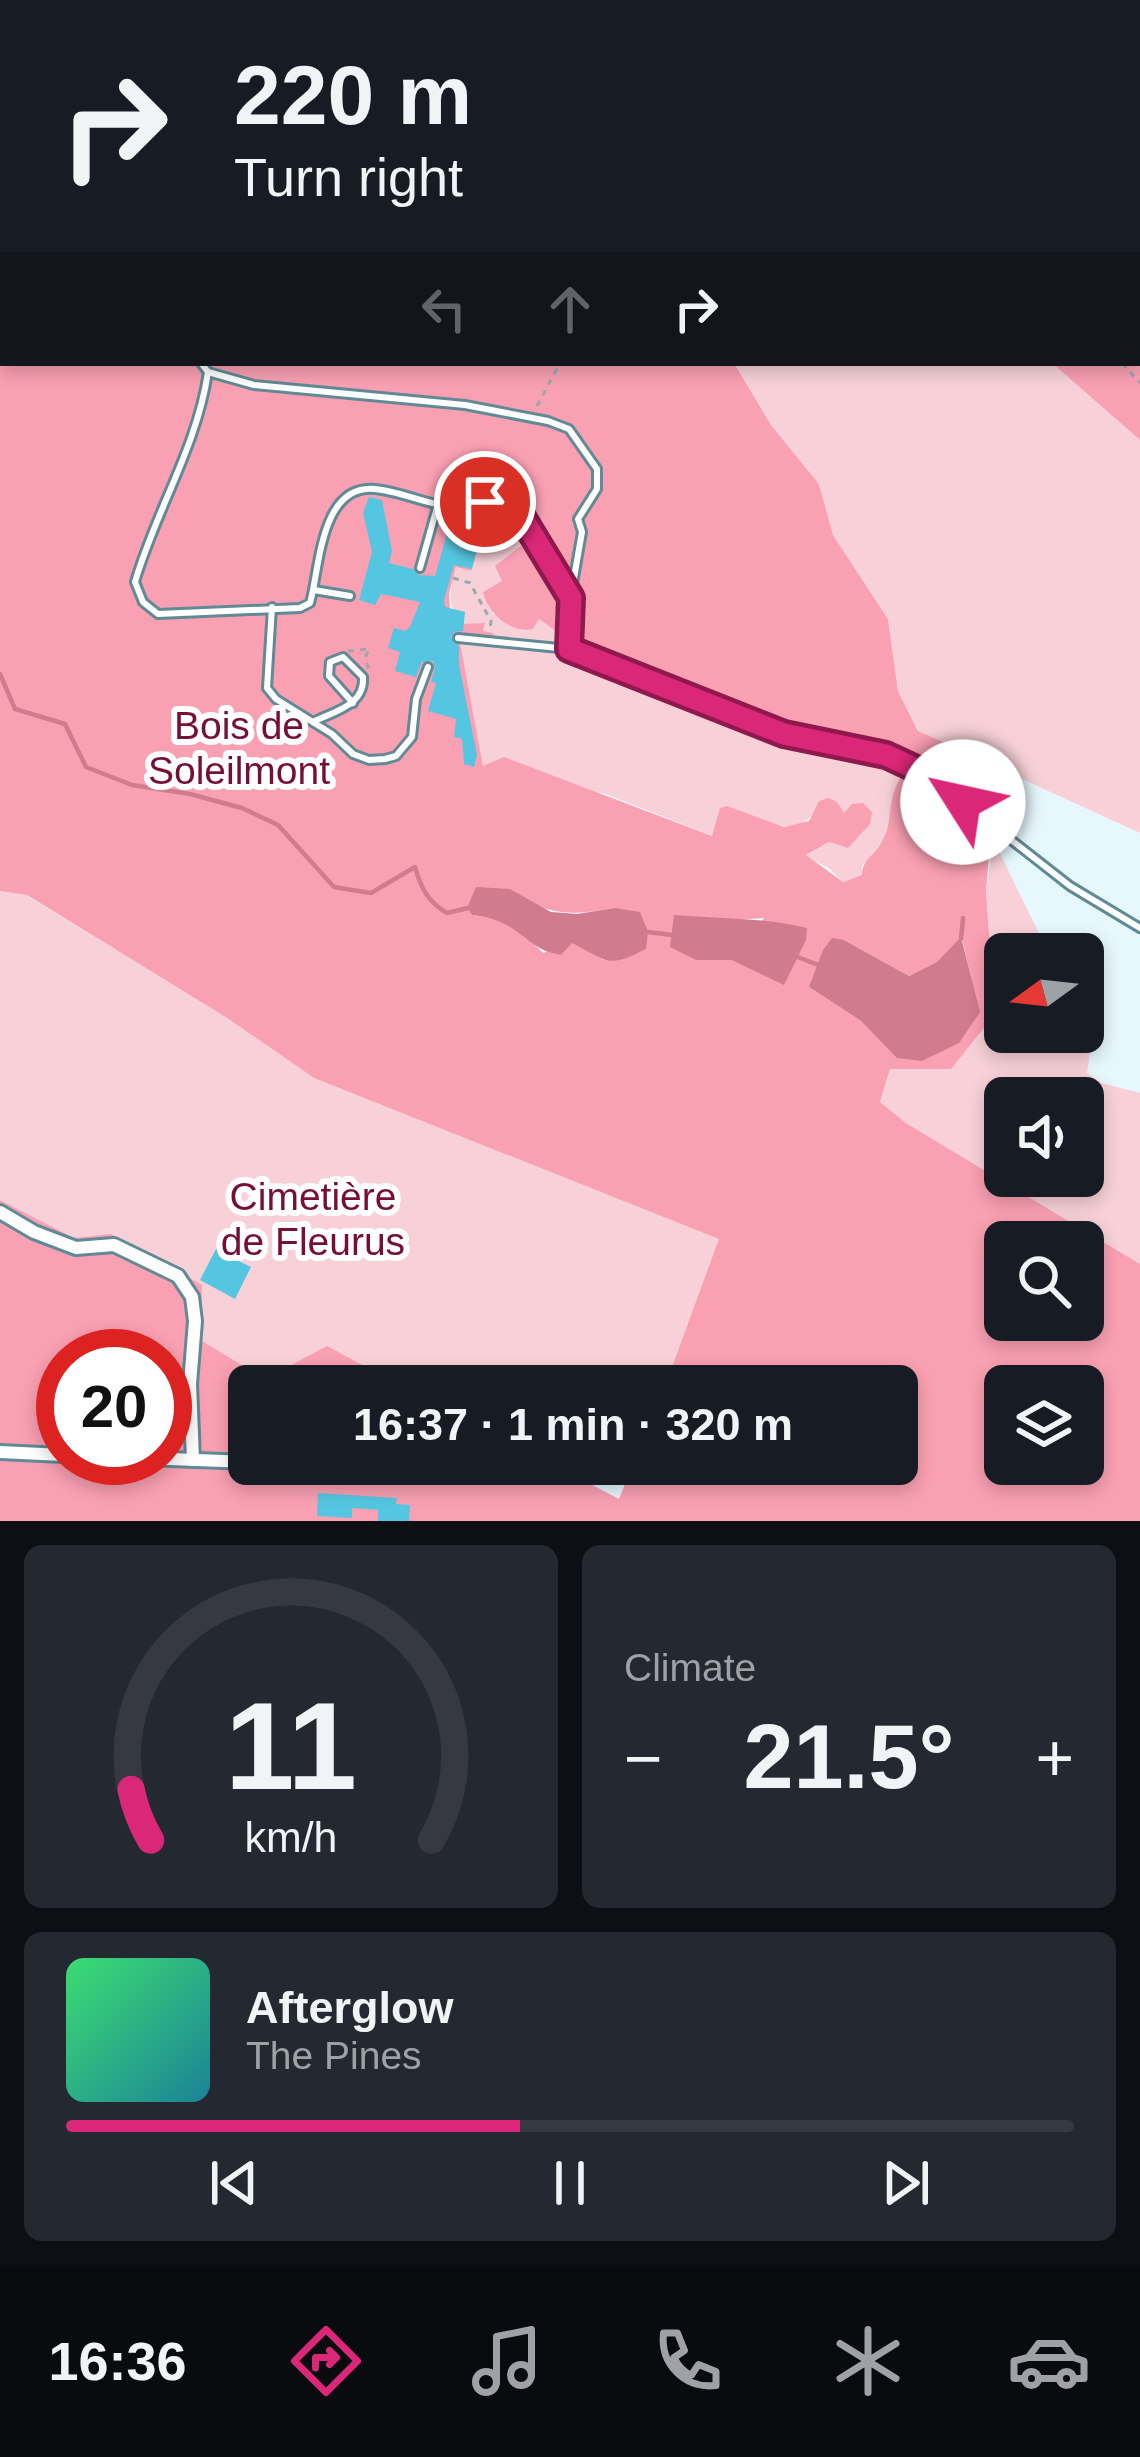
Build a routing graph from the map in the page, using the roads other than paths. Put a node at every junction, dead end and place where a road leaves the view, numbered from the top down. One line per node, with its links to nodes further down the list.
1 (203, 366): 2 (lane)
2 (208, 372): 7 (lane); 8 (lane)
3 (438, 504): 4 (lane); 5 (lane); 7 (lane)
4 (420, 568)
5 (314, 590): 6 (lane); 8 (lane)
6 (350, 596)
7 (571, 598): 10 (lane)
8 (272, 608): 13 (lane)
9 (458, 638): 10 (lane)
10 (569, 649): 14 (lane)
11 (428, 667): 13 (lane)
12 (353, 703): 12 (lane); 13 (lane)
13 (314, 722)
14 (1140, 928)
15 (0, 1212): 18 (street)
16 (0, 1452): 17 (street)
17 (36, 1454)
18 (193, 1460): 19 (street)
19 (228, 1461)

